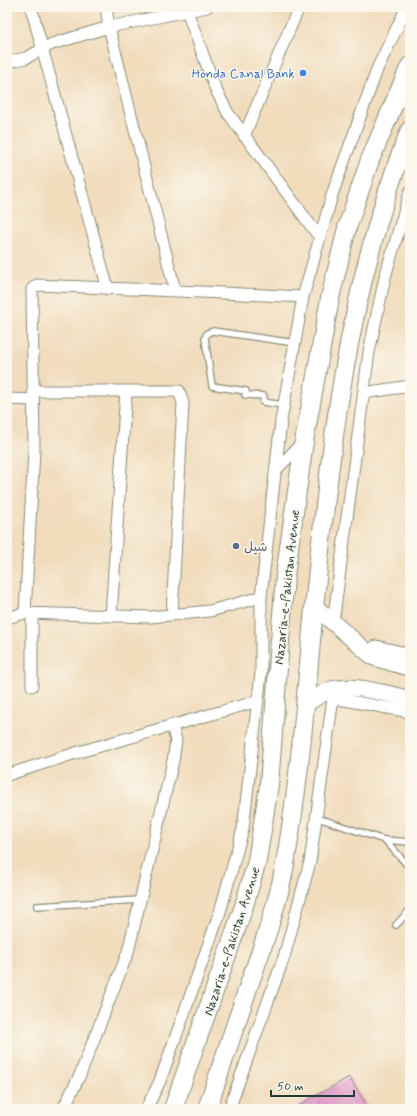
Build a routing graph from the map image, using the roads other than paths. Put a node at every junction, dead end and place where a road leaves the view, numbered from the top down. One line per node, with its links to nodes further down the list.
1 (31, 7): 8 (street)
2 (106, 7): 7 (street)
3 (207, 7): 6 (street)
4 (299, 7): 12 (street)
5 (407, 7): 15 (street)
6 (186, 11): 7 (street); 12 (street)
7 (109, 27): 8 (street); 17 (street)
8 (43, 49): 9 (street); 16 (street)
9 (7, 62)
10 (410, 66): 26 (main road, Nazaria-e-Pakistan Avenue)
11 (410, 130): 13 (main road)
12 (244, 136): 15 (street)
13 (386, 195): 14 (street); 29 (main road)
14 (408, 197): 22 (street)
15 (320, 238): 18 (street)
16 (108, 289): 17 (street); 23 (street)
17 (175, 290): 18 (street)
18 (303, 297): 19 (street)
19 (295, 344): 25 (street); 25 (lane)
20 (410, 386): 22 (street)
21 (126, 391): 23 (street); 31 (street); 32 (street)
22 (363, 393): 34 (street)
23 (33, 396): 24 (street); 30 (street)
24 (7, 399)
25 (284, 405): 27 (street)
26 (304, 442): 27 (street); 37 (main road, Nazaria-e-Pakistan Avenue)
27 (276, 470): 28 (street)
28 (261, 598): 31 (street); 37 (street)
29 (314, 606): 34 (main road); 43 (main road)
30 (29, 613): 32 (street); 33 (street); 39 (street)
31 (172, 615): 32 (street)
32 (112, 616)
33 (7, 618)
34 (333, 623): 35 (main road)
35 (366, 652): 36 (street); 38 (main road)
36 (410, 654)
37 (270, 656): 42 (street); 57 (main road, Nazaria-e-Pakistan Avenue)
38 (410, 668)
39 (32, 686)
40 (332, 694): 41 (main road); 43 (main road); 44 (street); 47 (street)
41 (410, 699)
42 (258, 701): 45 (street); 56 (street)
43 (305, 704): 58 (main road)
44 (410, 712)
45 (172, 725): 46 (street); 51 (street)
46 (7, 775)
47 (318, 818): 48 (lane); 59 (street)
48 (384, 840): 49 (lane); 50 (lane)
49 (410, 842)
50 (410, 868)
51 (140, 900): 52 (lane); 55 (street)
52 (37, 906)
53 (410, 910): 54 (lane)
54 (396, 925)
55 (63, 1109)
56 (146, 1109)
57 (172, 1109)
58 (206, 1109)
59 (230, 1109)

